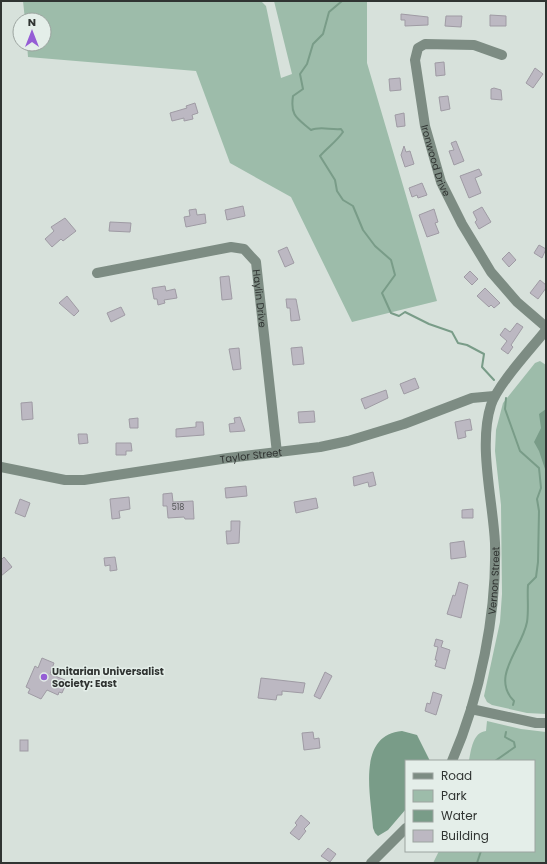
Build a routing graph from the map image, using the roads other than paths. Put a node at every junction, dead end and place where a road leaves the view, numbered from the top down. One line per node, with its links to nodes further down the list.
1 (502, 55): 3 (street, Ironwood Drive)
2 (97, 273): 6 (street, Haylin Drive)
3 (546, 326)
4 (546, 330): 5 (street)
5 (494, 396): 6 (street, Taylor Street); 8 (street, Vernon Street)
6 (278, 453): 7 (street, Taylor Street)
7 (1, 467)
8 (471, 709): 9 (street); 10 (street, Vernon Street)
9 (541, 723)
10 (452, 760)
11 (405, 829): 12 (street)
12 (371, 863)

